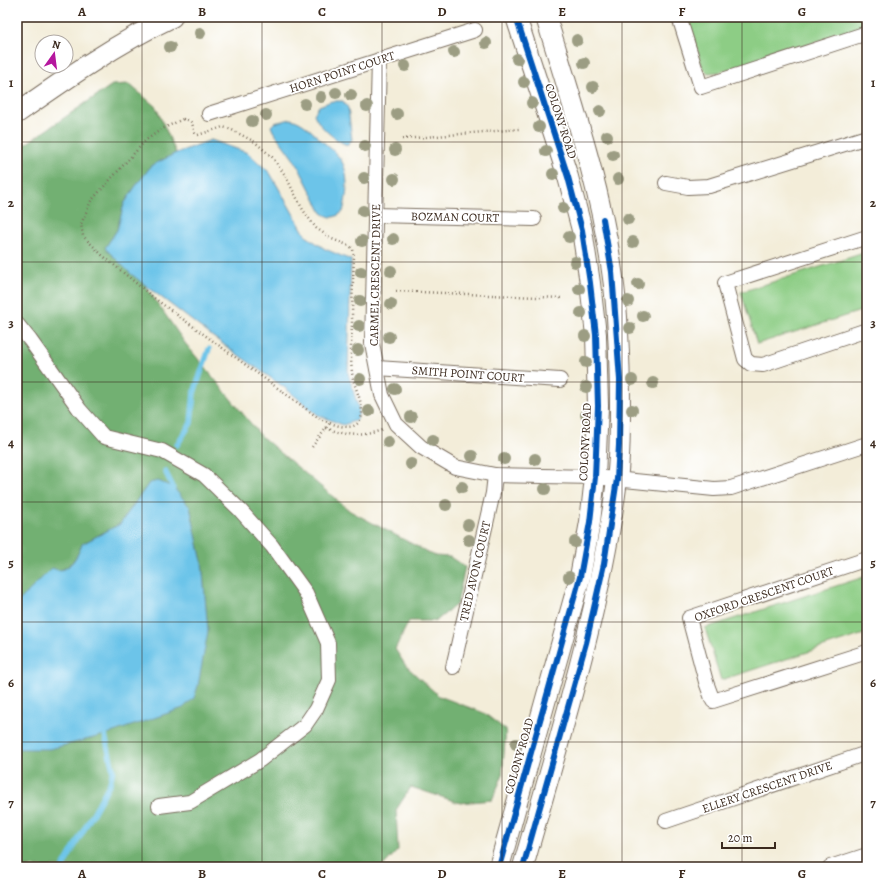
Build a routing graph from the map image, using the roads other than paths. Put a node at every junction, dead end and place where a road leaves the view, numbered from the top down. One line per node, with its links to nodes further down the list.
1 (172, 17): 8 (main road)
2 (516, 17): 21 (main road, COLONY ROAD)
3 (546, 17): 22 (main road, COLONY ROAD)
4 (679, 17): 6 (street)
5 (475, 30): 7 (street, HORN POINT COURT)
6 (867, 33)
7 (379, 60): 9 (street, HORN POINT COURT); 12 (street, CARMEL CRESCENT DRIVE)
8 (17, 112)
9 (209, 114)
10 (867, 137): 11 (street)
11 (666, 182)
12 (375, 215): 13 (street, BOZMAN COURT); 17 (street, CARMEL CRESCENT DRIVE)
13 (534, 219)
14 (867, 237): 16 (street)
15 (17, 324): 27 (street)
16 (867, 330)
17 (377, 368): 18 (street, SMITH POINT COURT); 20 (street, CARMEL CRESCENT DRIVE)
18 (560, 380)
19 (867, 444): 22 (street, CARMEL CRESCENT DRIVE)
20 (494, 475): 21 (street, CARMEL CRESCENT DRIVE); 25 (street, TRED AVON COURT)
21 (595, 477): 22 (street, CARMEL CRESCENT DRIVE); 30 (main road, COLONY ROAD)
22 (617, 479): 31 (main road, COLONY ROAD)
23 (867, 559): 24 (street, OXFORD CRESCENT COURT)
24 (867, 652)
25 (453, 668)
26 (867, 753): 28 (street, ELLERY CRESCENT DRIVE)
27 (160, 806)
28 (666, 821)
29 (867, 855): 32 (street)
30 (499, 867)
31 (523, 867)
32 (830, 867)

